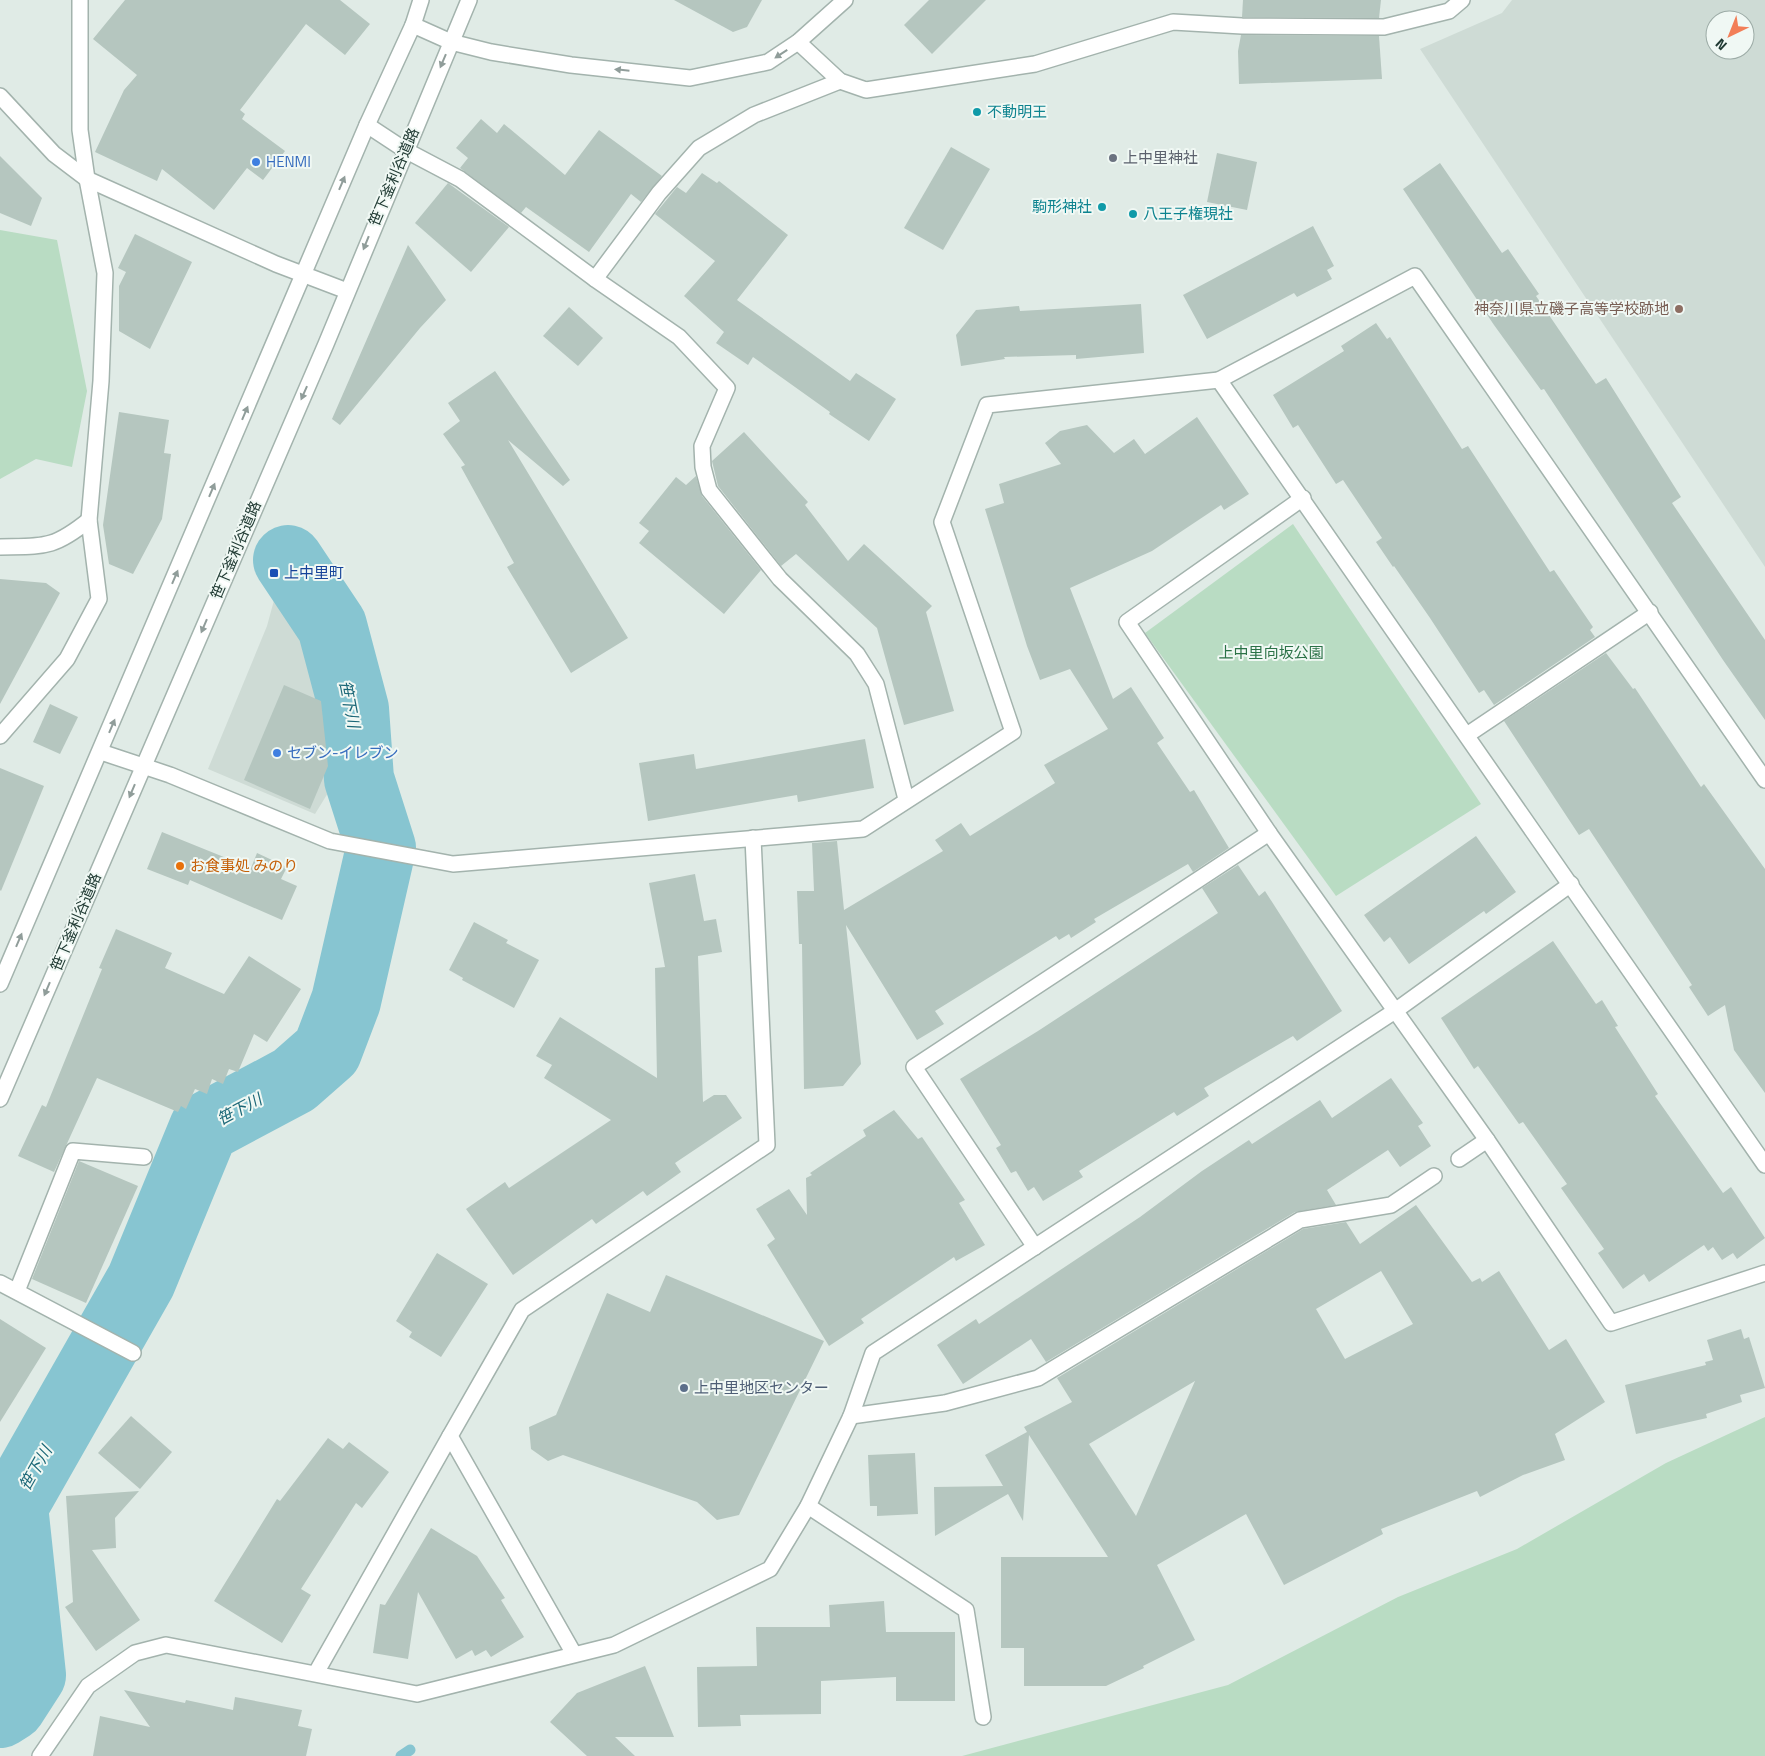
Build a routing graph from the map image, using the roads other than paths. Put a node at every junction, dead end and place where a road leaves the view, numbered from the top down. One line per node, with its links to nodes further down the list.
1 (80, 0): 13 (street)
2 (421, 0): 6 (street)
3 (469, 0): 7 (street, 笹下釜利谷道路)
4 (845, 0): 8 (street)
5 (1462, 0): 9 (street)
6 (413, 25): 7 (street); 11 (street)
7 (451, 42): 8 (street, one-way to 7); 12 (street, 笹下釜利谷道路, one-way to 12)
8 (798, 42): 9 (street)
9 (840, 81): 15 (street)
10 (0, 96): 13 (street)
11 (367, 125): 12 (street); 14 (street, one-way to 11)
12 (405, 150): 15 (street); 16 (street, 笹下釜利谷道路, one-way to 16)
13 (87, 180): 14 (street); 19 (street)
14 (304, 274): 16 (street); 24 (street, one-way to 14)
15 (595, 279): 27 (street)
16 (346, 291): 25 (street, 笹下釜利谷道路, one-way to 25)
17 (1219, 380): 18 (street); 21 (street); 27 (street)
18 (1303, 498): 22 (street); 28 (street)
19 (89, 520): 20 (street); 23 (street)
20 (0, 547)
21 (1650, 612): 22 (street); 26 (street)
22 (1467, 734): 30 (street)
23 (0, 736)
24 (101, 752): 25 (street); 31 (street, one-way to 24)
25 (143, 768): 29 (street); 33 (street, 笹下釜利谷道路, one-way to 33)
26 (1765, 780)
27 (906, 800): 29 (street)
28 (1269, 833): 32 (street); 39 (street)
29 (753, 838): 45 (street)
30 (1571, 884): 32 (street); 37 (street)
31 (0, 984)
32 (1395, 1010): 34 (street); 39 (street)
33 (0, 1099)
34 (1488, 1140): 36 (street); 40 (street)
35 (144, 1157): 42 (street)
36 (1459, 1159)
37 (1765, 1165)
38 (1434, 1176): 44 (street)
39 (1035, 1247): 44 (street)
40 (1765, 1273)
41 (0, 1283): 42 (street)
42 (16, 1291): 43 (street)
43 (131, 1352)
44 (851, 1416): 46 (street)
45 (450, 1436): 47 (street); 48 (street)
46 (808, 1506): 47 (street); 49 (street)
47 (574, 1654): 48 (street)
48 (316, 1673): 50 (street)
49 (983, 1717)
50 (40, 1756)

